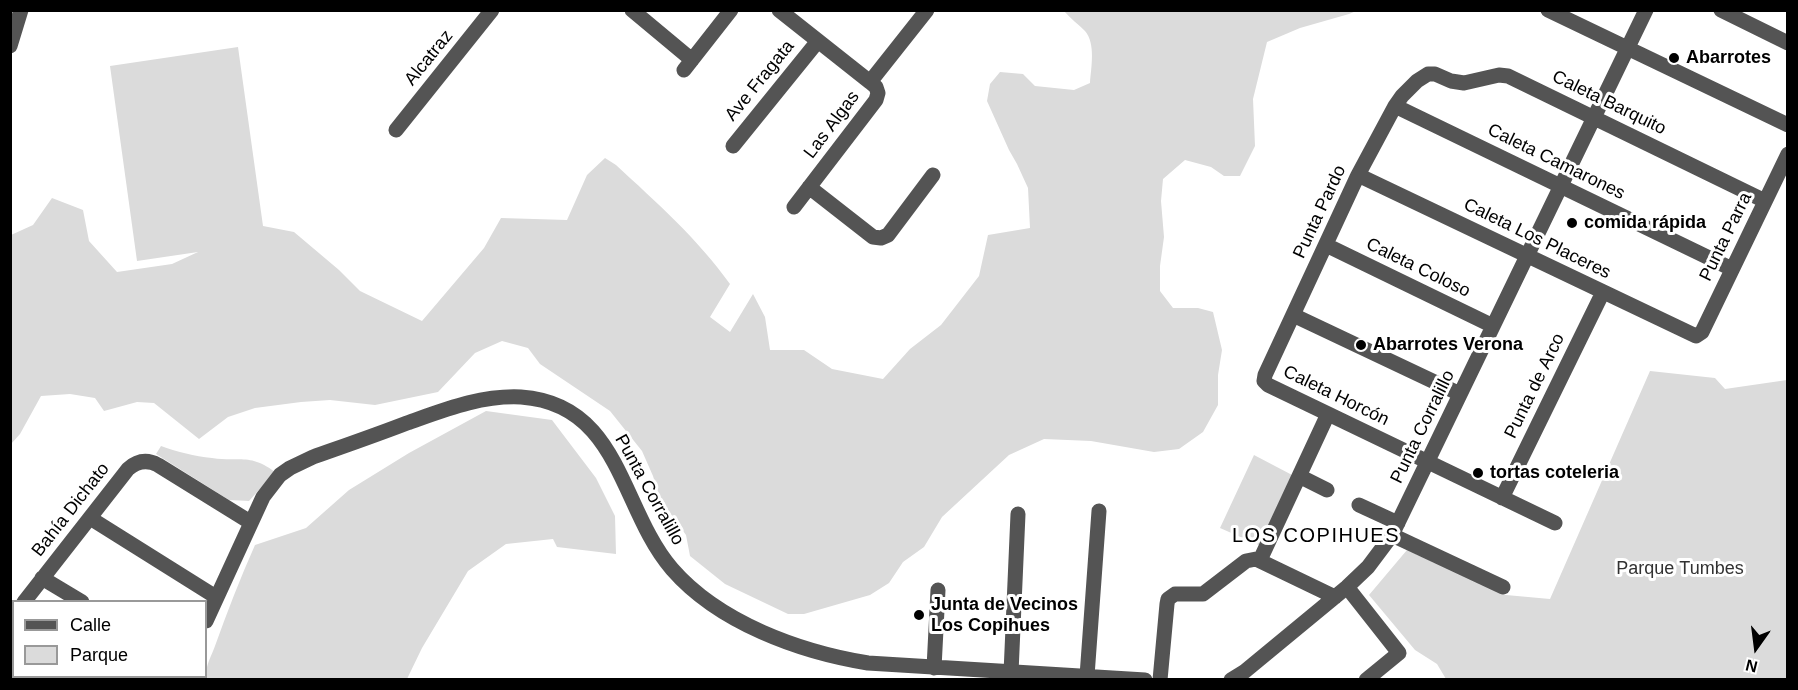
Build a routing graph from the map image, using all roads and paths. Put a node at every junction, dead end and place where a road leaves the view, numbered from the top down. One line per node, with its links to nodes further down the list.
1 (21, 10): 12 (street)
2 (492, 10): 19 (street, Alcatraz)
3 (632, 10): 4 (street)
4 (731, 10)
5 (779, 10): 10 (street)
6 (1548, 10): 13 (street)
7 (1646, 10): 13 (street, Punta Corralillo)
8 (1722, 10): 11 (street)
9 (926, 11): 15 (street, Las Algas)
10 (818, 41): 15 (street); 20 (street, Ave Fragata)
11 (1788, 43)
12 (10, 46)
13 (1628, 49): 17 (street, Punta Corralillo); 18 (street)
14 (1431, 73): 16 (street, Punta Pardo); 17 (street, Caleta Barquito)
15 (870, 82): 25 (street, Las Algas)
16 (1395, 105): 23 (street, Punta Pardo); 24 (street, Caleta Camarones)
17 (1594, 118): 24 (street, Punta Corralillo); 26 (street, Caleta Barquito)
18 (1788, 125)
19 (396, 130)
20 (733, 146)
21 (1788, 154): 26 (street, Punta Parra)
22 (933, 175): 25 (street)
23 (1358, 175): 28 (street, Punta Pardo); 29 (street, Caleta Los Placeres)
24 (1561, 186): 29 (street, Punta Corralillo); 30 (street, Caleta Camarones)
25 (809, 187): 27 (street, Las Algas)
26 (1765, 201): 30 (street, Punta Parra)
27 (794, 207)
28 (1326, 244): 32 (street, Punta Pardo); 33 (street, Caleta Coloso)
29 (1527, 256): 31 (street, Caleta Los Placeres); 33 (street, Punta Corralillo)
30 (1732, 269): 34 (street, Punta Parra)
31 (1603, 292): 34 (street, Caleta Los Placeres); 41 (street, Punta de Arco)
32 (1293, 315): 35 (street, Punta Pardo); 36 (street)
33 (1493, 326): 36 (street, Punta Corralillo)
34 (1698, 336)
35 (1264, 381): 37 (street, Caleta Horcón)
36 (1460, 394): 38 (street, Punta Corralillo)
37 (1328, 414): 38 (street, Caleta Horcón); 39 (street)
38 (1427, 462): 41 (street, Caleta Horcón); 48 (street, Punta Corralillo)
39 (1299, 477): 40 (street); 49 (street)
40 (1327, 490)
41 (1502, 498): 47 (street, Caleta Horcón)
42 (1359, 505): 48 (street)
43 (1099, 511): 61 (street)
44 (1018, 514): 60 (street)
45 (90, 518): 46 (street, Bahía Dichato); 50 (street, Bahía Dichato); 54 (street)
46 (250, 522): 54 (street, Punta Corralillo); 59 (street, Punta Corralillo)
47 (1555, 523)
48 (1395, 529): 51 (street); 53 (street, Punta Corralillo)
49 (1260, 560): 53 (street); 64 (street)
50 (42, 578): 55 (street, Bahía Dichato); 56 (street)
51 (1503, 587)
52 (938, 590): 58 (street)
53 (1341, 592): 65 (street, Punta Corralillo); 66 (street)
54 (216, 597): 57 (street, Punta Corralillo)
55 (26, 600)
56 (79, 600)
57 (207, 619)
58 (934, 668): 59 (street, Punta Corralillo); 60 (street, Punta Corralillo)
59 (910, 673)
60 (1009, 676): 61 (street, Punta Corralillo)
61 (1087, 676): 62 (street, Punta Corralillo)
62 (1110, 679): 63 (street, Punta Corralillo)
63 (1145, 680)
64 (1160, 680)
65 (1231, 680)
66 (1366, 680)

